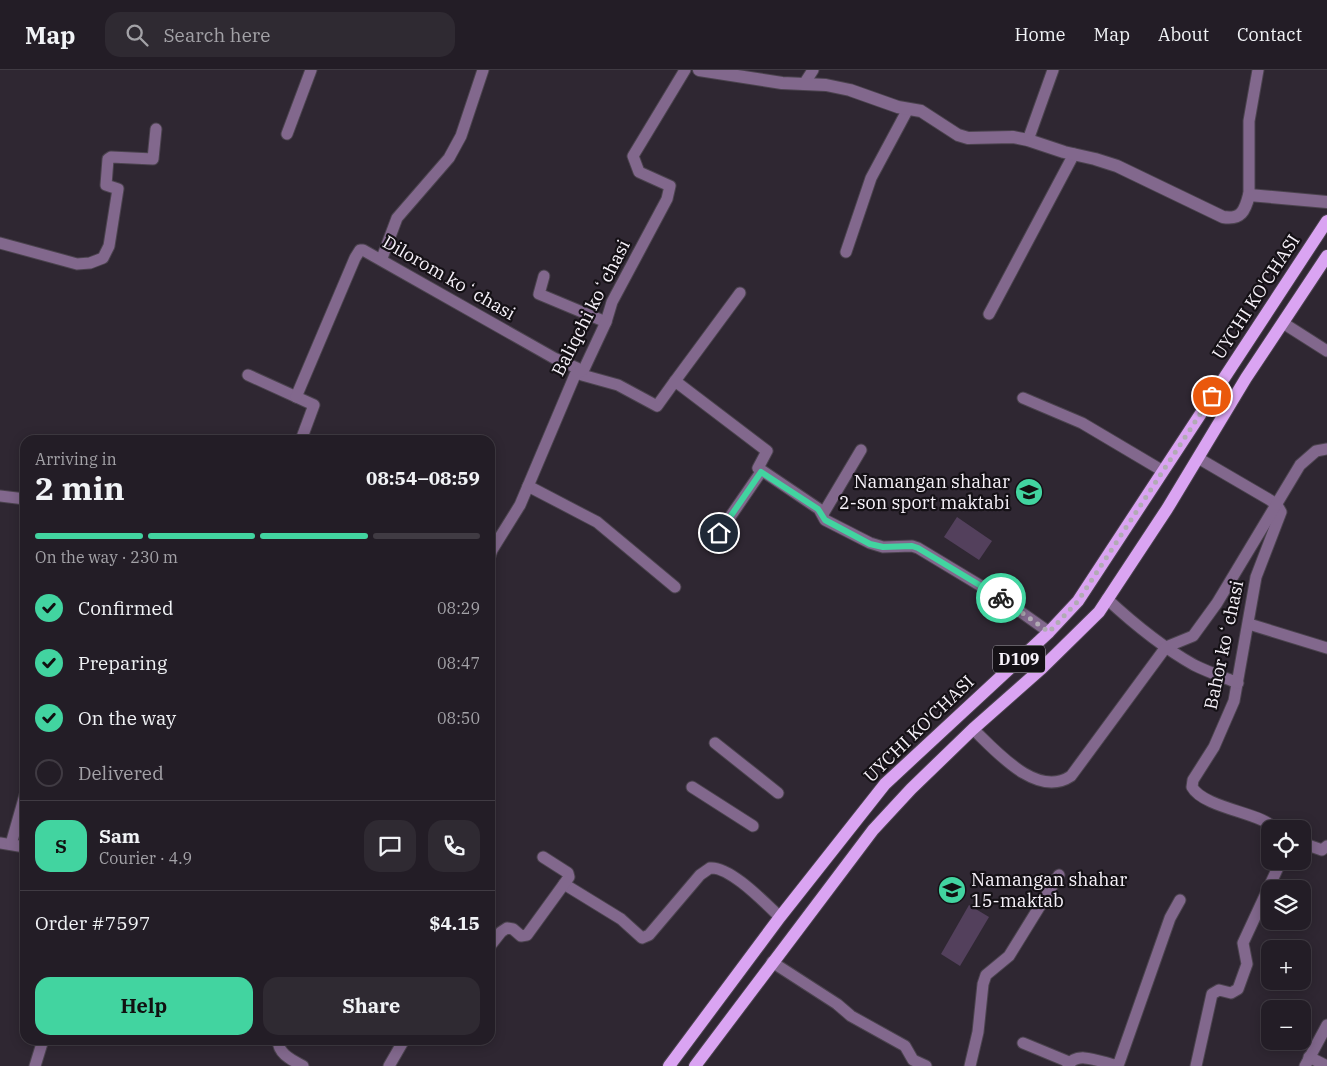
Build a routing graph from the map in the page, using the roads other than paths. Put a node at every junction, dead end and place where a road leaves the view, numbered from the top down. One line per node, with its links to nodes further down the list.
1 (311, 70): 12 (street)
2 (483, 70): 21 (street)
3 (686, 70): 25 (street, Baliqchi koʻchasi)
4 (699, 70): 5 (street)
5 (713, 70): 9 (street)
6 (813, 70): 9 (street)
7 (1053, 70): 13 (street)
8 (1258, 70): 15 (street)
9 (804, 84): 10 (street)
10 (908, 109): 13 (street); 19 (street)
11 (156, 130): 18 (street)
12 (287, 134)
13 (1028, 140): 14 (street)
14 (1074, 154): 15 (street); 24 (street)
15 (1249, 195): 16 (street)
16 (1327, 202)
17 (1327, 220): 37 (main road, UYCHI KO'CHASI / D109)
18 (0, 243)
19 (846, 252)
20 (1327, 256): 26 (main road, UYCHI KO'CHASI / D109)
21 (382, 258): 28 (street, Dilorom koʻchasi); 31 (street, Dilorom koʻchasi)
22 (544, 276): 25 (street)
23 (740, 293): 30 (street)
24 (989, 314)
25 (606, 322): 28 (street, Baliqchi koʻchasi)
26 (1283, 323): 27 (street); 36 (main road, UYCHI KO'CHASI / D109)
27 (1327, 351)
28 (579, 371): 30 (street, Dilorom koʻchasi); 39 (street, Baliqchi koʻchasi)
29 (248, 376): 31 (street)
30 (674, 381): 38 (street)
31 (296, 397): 33 (street)
32 (1023, 398): 37 (street)
33 (303, 435)
34 (1327, 448): 42 (street)
35 (861, 450): 43 (street)
36 (1198, 458): 42 (street); 47 (main road, UYCHI KO'CHASI / D109)
37 (1163, 471): 49 (main road, UYCHI KO'CHASI / D109)
38 (761, 472): 43 (street); 44 (street)
39 (528, 486): 45 (street, Baliqchi koʻchasi); 46 (street)
40 (0, 496): 41 (street)
41 (20, 498)
42 (1277, 505): 48 (street, Bahor koʻchasi); 50 (street)
43 (823, 514): 49 (street)
44 (719, 533)
45 (495, 545)
46 (674, 587)
47 (1107, 599): 50 (street); 53 (main road, UYCHI KO'CHASI / D109)
48 (1249, 624): 51 (street); 52 (street, Bahor koʻchasi)
49 (1049, 632): 69 (main road, UYCHI KO'CHASI / D109)
50 (1166, 647): 52 (street); 53 (street)
51 (1327, 648)
52 (1238, 683): 58 (street, Bahor koʻchasi)
53 (973, 729): 71 (main road, UYCHI KO'CHASI / D109)
54 (715, 743): 56 (street)
55 (692, 787): 59 (street)
56 (778, 793)
57 (20, 808): 60 (street)
58 (1264, 820)
59 (753, 826)
60 (6, 843): 61 (street)
61 (20, 846)
62 (1311, 846): 63 (street)
63 (1327, 846)
64 (544, 857): 67 (street)
65 (1277, 870): 86 (street)
66 (1059, 875): 85 (street)
67 (564, 884): 69 (street); 70 (street)
68 (1180, 900): 78 (street)
69 (780, 917): 82 (main road, UYCHI KO'CHASI / D109)
70 (495, 940)
71 (772, 962): 83 (main road, UYCHI KO'CHASI / D109); 84 (street)
72 (1327, 1025): 77 (street)
73 (1023, 1043): 78 (street)
74 (41, 1045): 79 (street)
75 (279, 1045): 80 (street)
76 (401, 1045): 81 (street)
77 (1307, 1061): 87 (street)
78 (1068, 1064)
79 (35, 1066)
80 (303, 1066)
81 (389, 1066)
82 (669, 1066)
83 (695, 1066)
84 (926, 1066)
85 (970, 1066)
86 (1196, 1066)
87 (1326, 1066)

